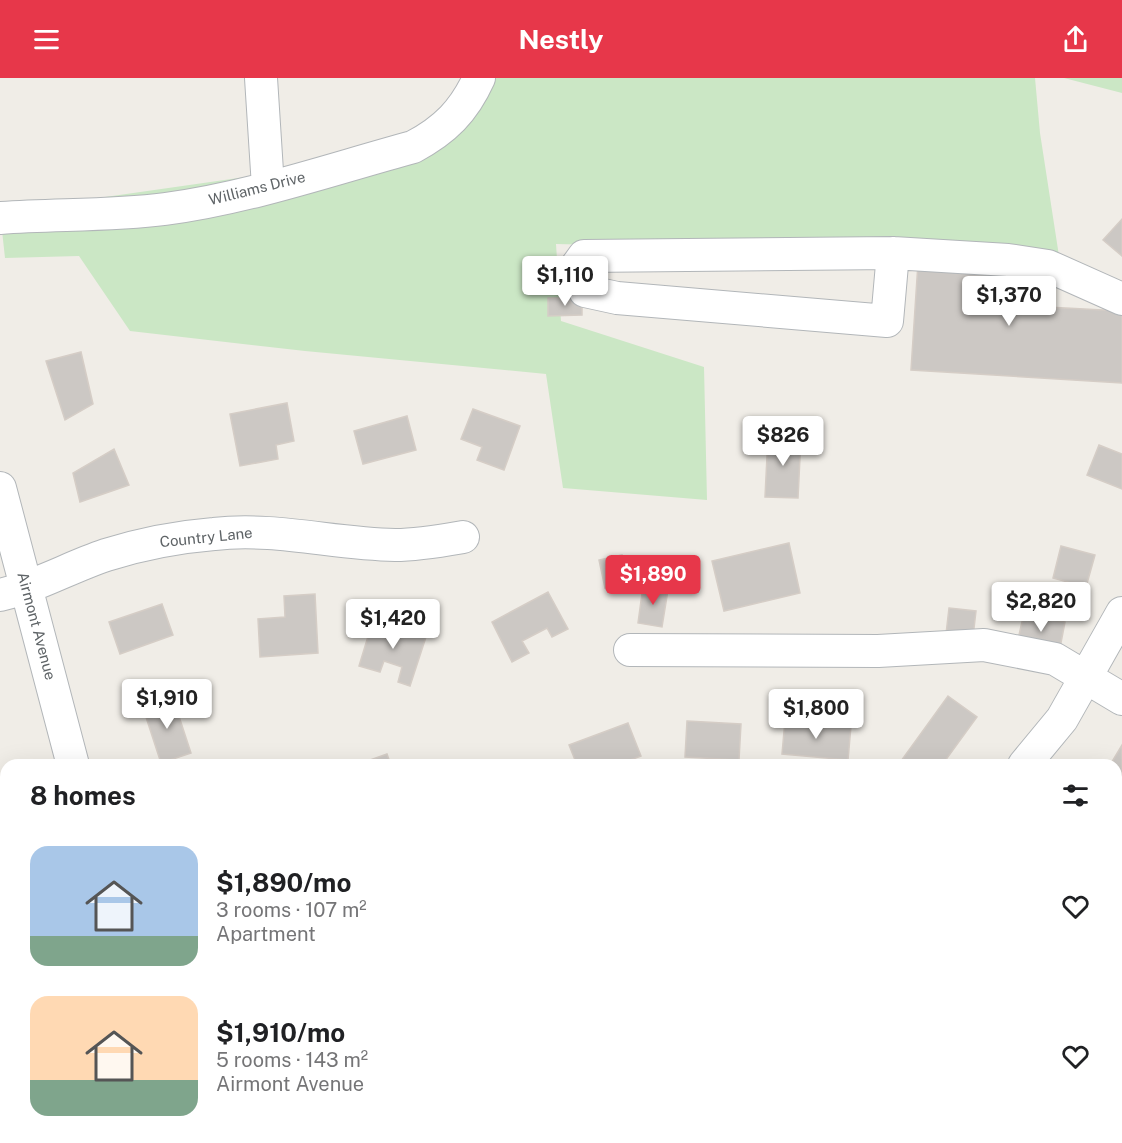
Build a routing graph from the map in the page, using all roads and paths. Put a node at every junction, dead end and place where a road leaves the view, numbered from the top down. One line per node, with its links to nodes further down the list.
1 (261, 78): 3 (street)
2 (479, 78): 3 (street, Williams Drive)
3 (268, 187): 4 (street, Williams Drive)
4 (0, 218)
5 (893, 254): 5 (street); 6 (street)
6 (1122, 299)
7 (0, 488): 9 (street, Airmont Avenue)
8 (463, 537): 9 (street, Country Lane)
9 (14, 592): 14 (street, Airmont Avenue)
10 (1122, 613): 12 (street)
11 (630, 650): 12 (street)
12 (1088, 677): 13 (street); 15 (street)
13 (1122, 699)
14 (71, 759)
15 (1029, 759)

